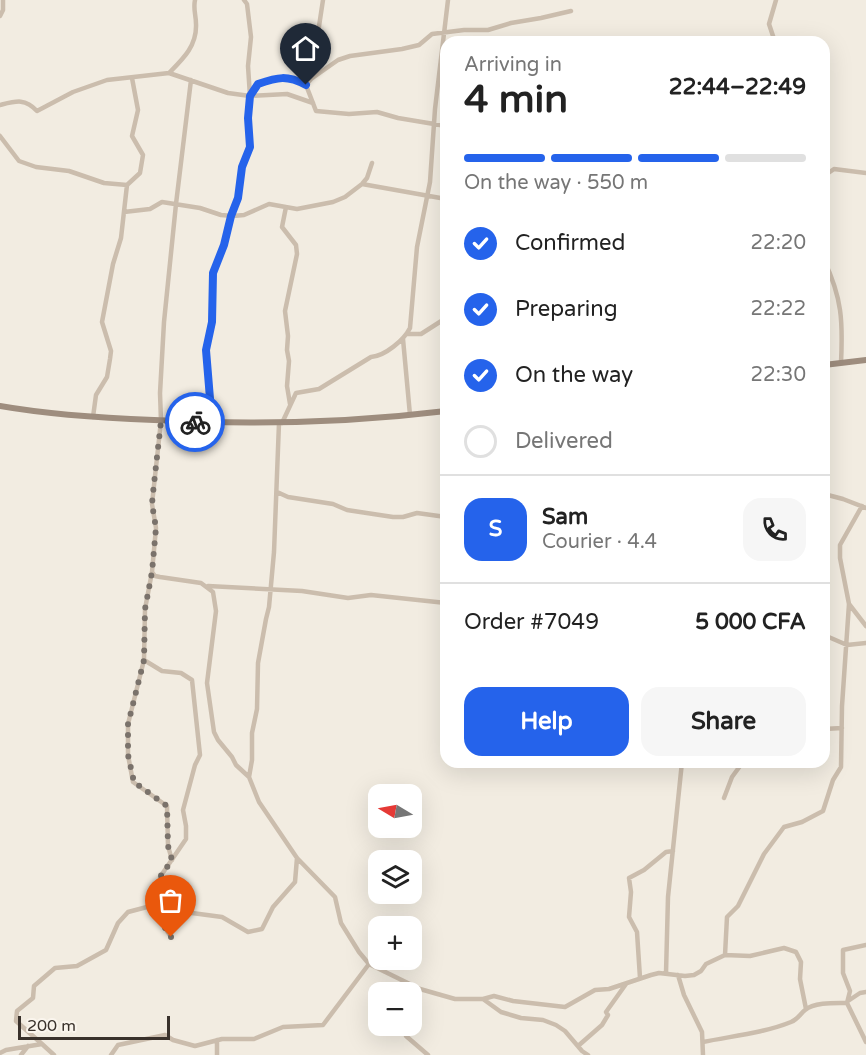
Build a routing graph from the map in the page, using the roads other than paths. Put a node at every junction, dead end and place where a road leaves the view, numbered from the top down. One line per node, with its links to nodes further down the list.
1 (3, 0): 8 (street)
2 (195, 0): 12 (street)
3 (244, 0): 17 (street)
4 (323, 0): 14 (street)
5 (448, 0): 9 (street)
6 (776, 0): 10 (street)
7 (571, 11): 9 (street)
8 (0, 16)
9 (443, 34): 14 (street)
10 (773, 36)
11 (440, 64): 20 (street)
12 (169, 73): 13 (street); 15 (street)
13 (132, 78): 19 (street); 27 (street)
14 (311, 79): 16 (street)
15 (191, 80): 17 (street); 30 (street)
16 (306, 85): 17 (street); 18 (street)
17 (250, 96): 18 (street); 33 (street)
18 (313, 103): 20 (street)
19 (0, 105)
20 (434, 125): 21 (street); 28 (street)
21 (440, 126)
22 (0, 136): 27 (street)
23 (372, 163): 26 (street)
24 (830, 172): 25 (street)
25 (866, 173)
26 (362, 184): 28 (street); 31 (street)
27 (127, 185): 32 (street)
28 (428, 195): 29 (street); 36 (street)
29 (440, 198)
30 (176, 204): 32 (street); 33 (street); 45 (street)
31 (286, 207): 33 (street); 40 (street)
32 (124, 212): 44 (street)
33 (231, 216): 46 (street)
34 (830, 275): 38 (street)
35 (440, 322): 36 (street)
36 (405, 337): 40 (street); 43 (street)
37 (866, 360): 38 (main road)
38 (841, 363): 39 (main road)
39 (830, 364)
40 (290, 404): 47 (street)
41 (0, 406): 44 (main road)
42 (440, 412): 43 (main road)
43 (410, 415): 47 (main road)
44 (93, 417): 45 (main road)
45 (161, 421): 46 (main road); 52 (street)
46 (212, 423): 47 (main road)
47 (280, 423): 48 (street)
48 (277, 492): 51 (street); 54 (street)
49 (830, 496): 50 (street)
50 (864, 507): 56 (street)
51 (440, 516)
52 (152, 572): 53 (street); 61 (street)
53 (208, 586): 54 (street); 66 (street)
54 (271, 589): 55 (street); 66 (street)
55 (440, 602)
56 (849, 604): 57 (street); 60 (street)
57 (866, 626)
58 (830, 638): 60 (street)
59 (866, 644): 60 (street)
60 (847, 645): 62 (street)
61 (144, 660): 70 (street); 70 (street)
62 (842, 728): 63 (street); 74 (street)
63 (830, 729)
64 (681, 768): 68 (street)
65 (738, 768): 67 (street)
66 (249, 777): 69 (street)
67 (724, 798)
68 (673, 851): 78 (street); 80 (street)
69 (297, 858): 71 (street); 75 (street)
70 (172, 860): 71 (street)
71 (165, 909): 72 (street); 92 (street)
72 (171, 937)
73 (866, 945): 86 (street)
74 (725, 956): 79 (street); 87 (street)
75 (368, 963)
76 (368, 965): 89 (street)
77 (381, 970): 81 (street)
78 (666, 973): 79 (street); 80 (street)
79 (678, 975): 90 (street)
80 (640, 978): 82 (street)
81 (406, 982)
82 (627, 984): 85 (street); 94 (street)
83 (422, 990): 85 (street)
84 (866, 992): 86 (street)
85 (483, 999): 94 (street)
86 (847, 1003): 87 (street); 91 (street)
87 (806, 1009): 90 (street)
88 (406, 1036): 100 (street)
89 (217, 1040): 98 (street); 99 (street)
90 (703, 1042): 102 (street)
91 (866, 1042)
92 (42, 1044): 93 (street); 97 (street)
93 (28, 1046): 95 (street); 96 (street)
94 (580, 1051): 101 (street)
95 (0, 1053)
96 (21, 1055)
97 (54, 1055)
98 (111, 1055)
99 (218, 1055)
100 (428, 1055)
101 (588, 1055)
102 (704, 1055)

